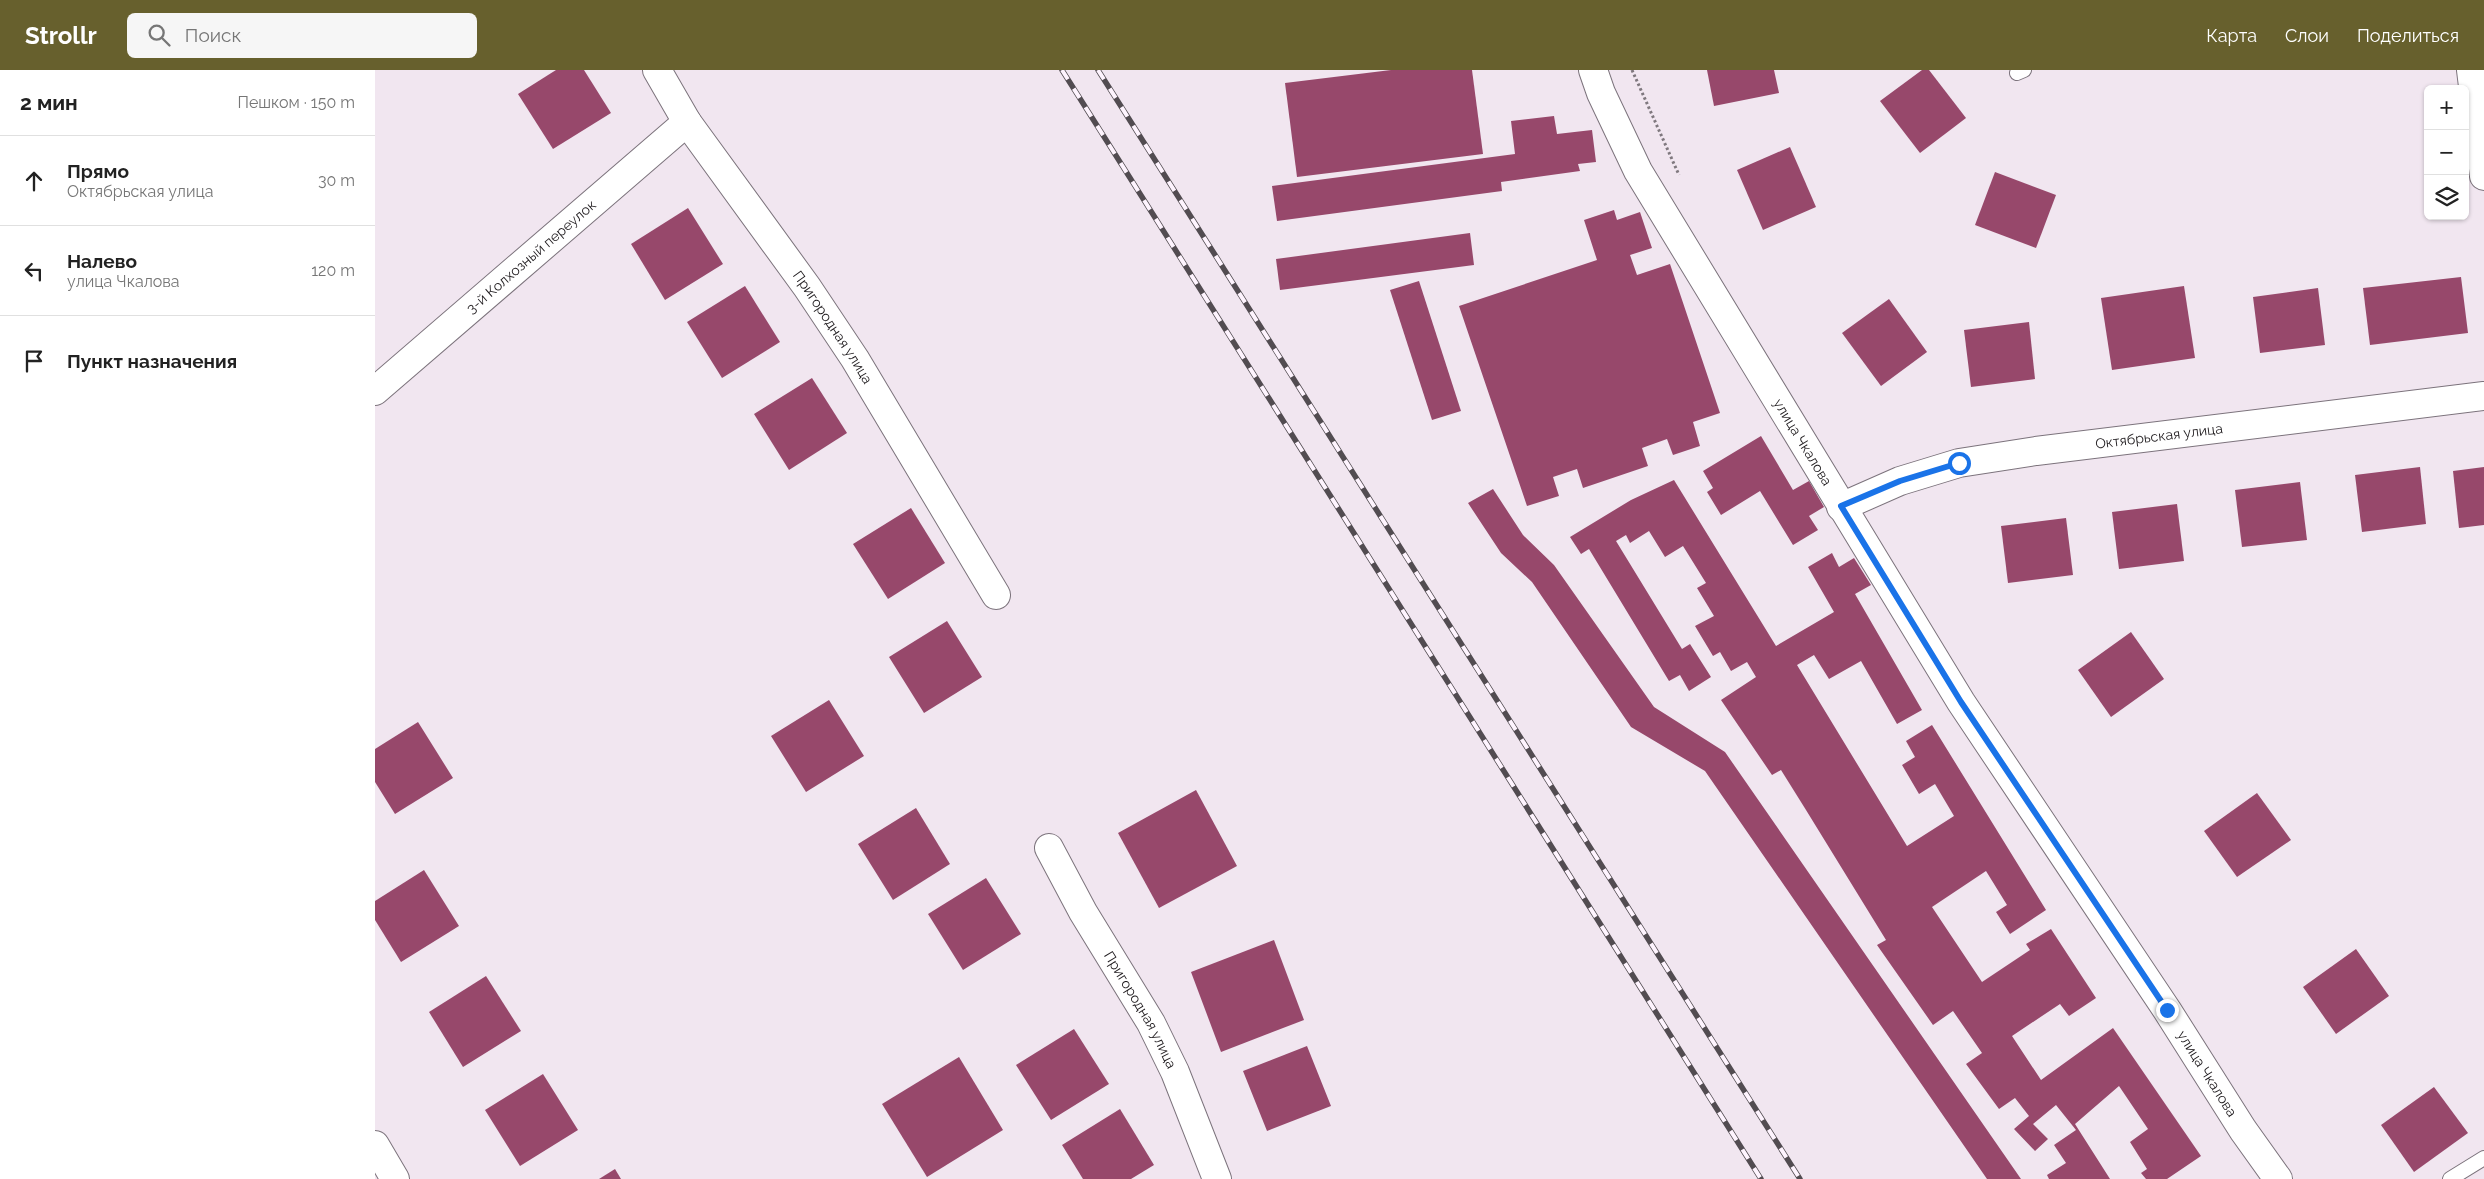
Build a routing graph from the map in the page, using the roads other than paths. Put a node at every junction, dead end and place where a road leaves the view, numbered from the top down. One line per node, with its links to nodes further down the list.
1 (657, 70): 4 (street, Пригородная улица)
2 (1593, 70): 8 (street, улица Чкалова)
3 (2471, 70): 5 (street)
4 (687, 122): 6 (street, 3-й Колхозный переулок); 9 (street, Пригородная улица)
5 (2484, 176)
6 (375, 391)
7 (2484, 396): 8 (street, Октябрьская улица)
8 (1841, 506): 15 (street, улица Чкалова)
9 (996, 595)
10 (1049, 848): 14 (street, Пригородная улица)
11 (375, 1145): 13 (street)
12 (2484, 1158): 16 (lane)
13 (395, 1179)
14 (1217, 1179)
15 (2279, 1179)
16 (2450, 1179)

